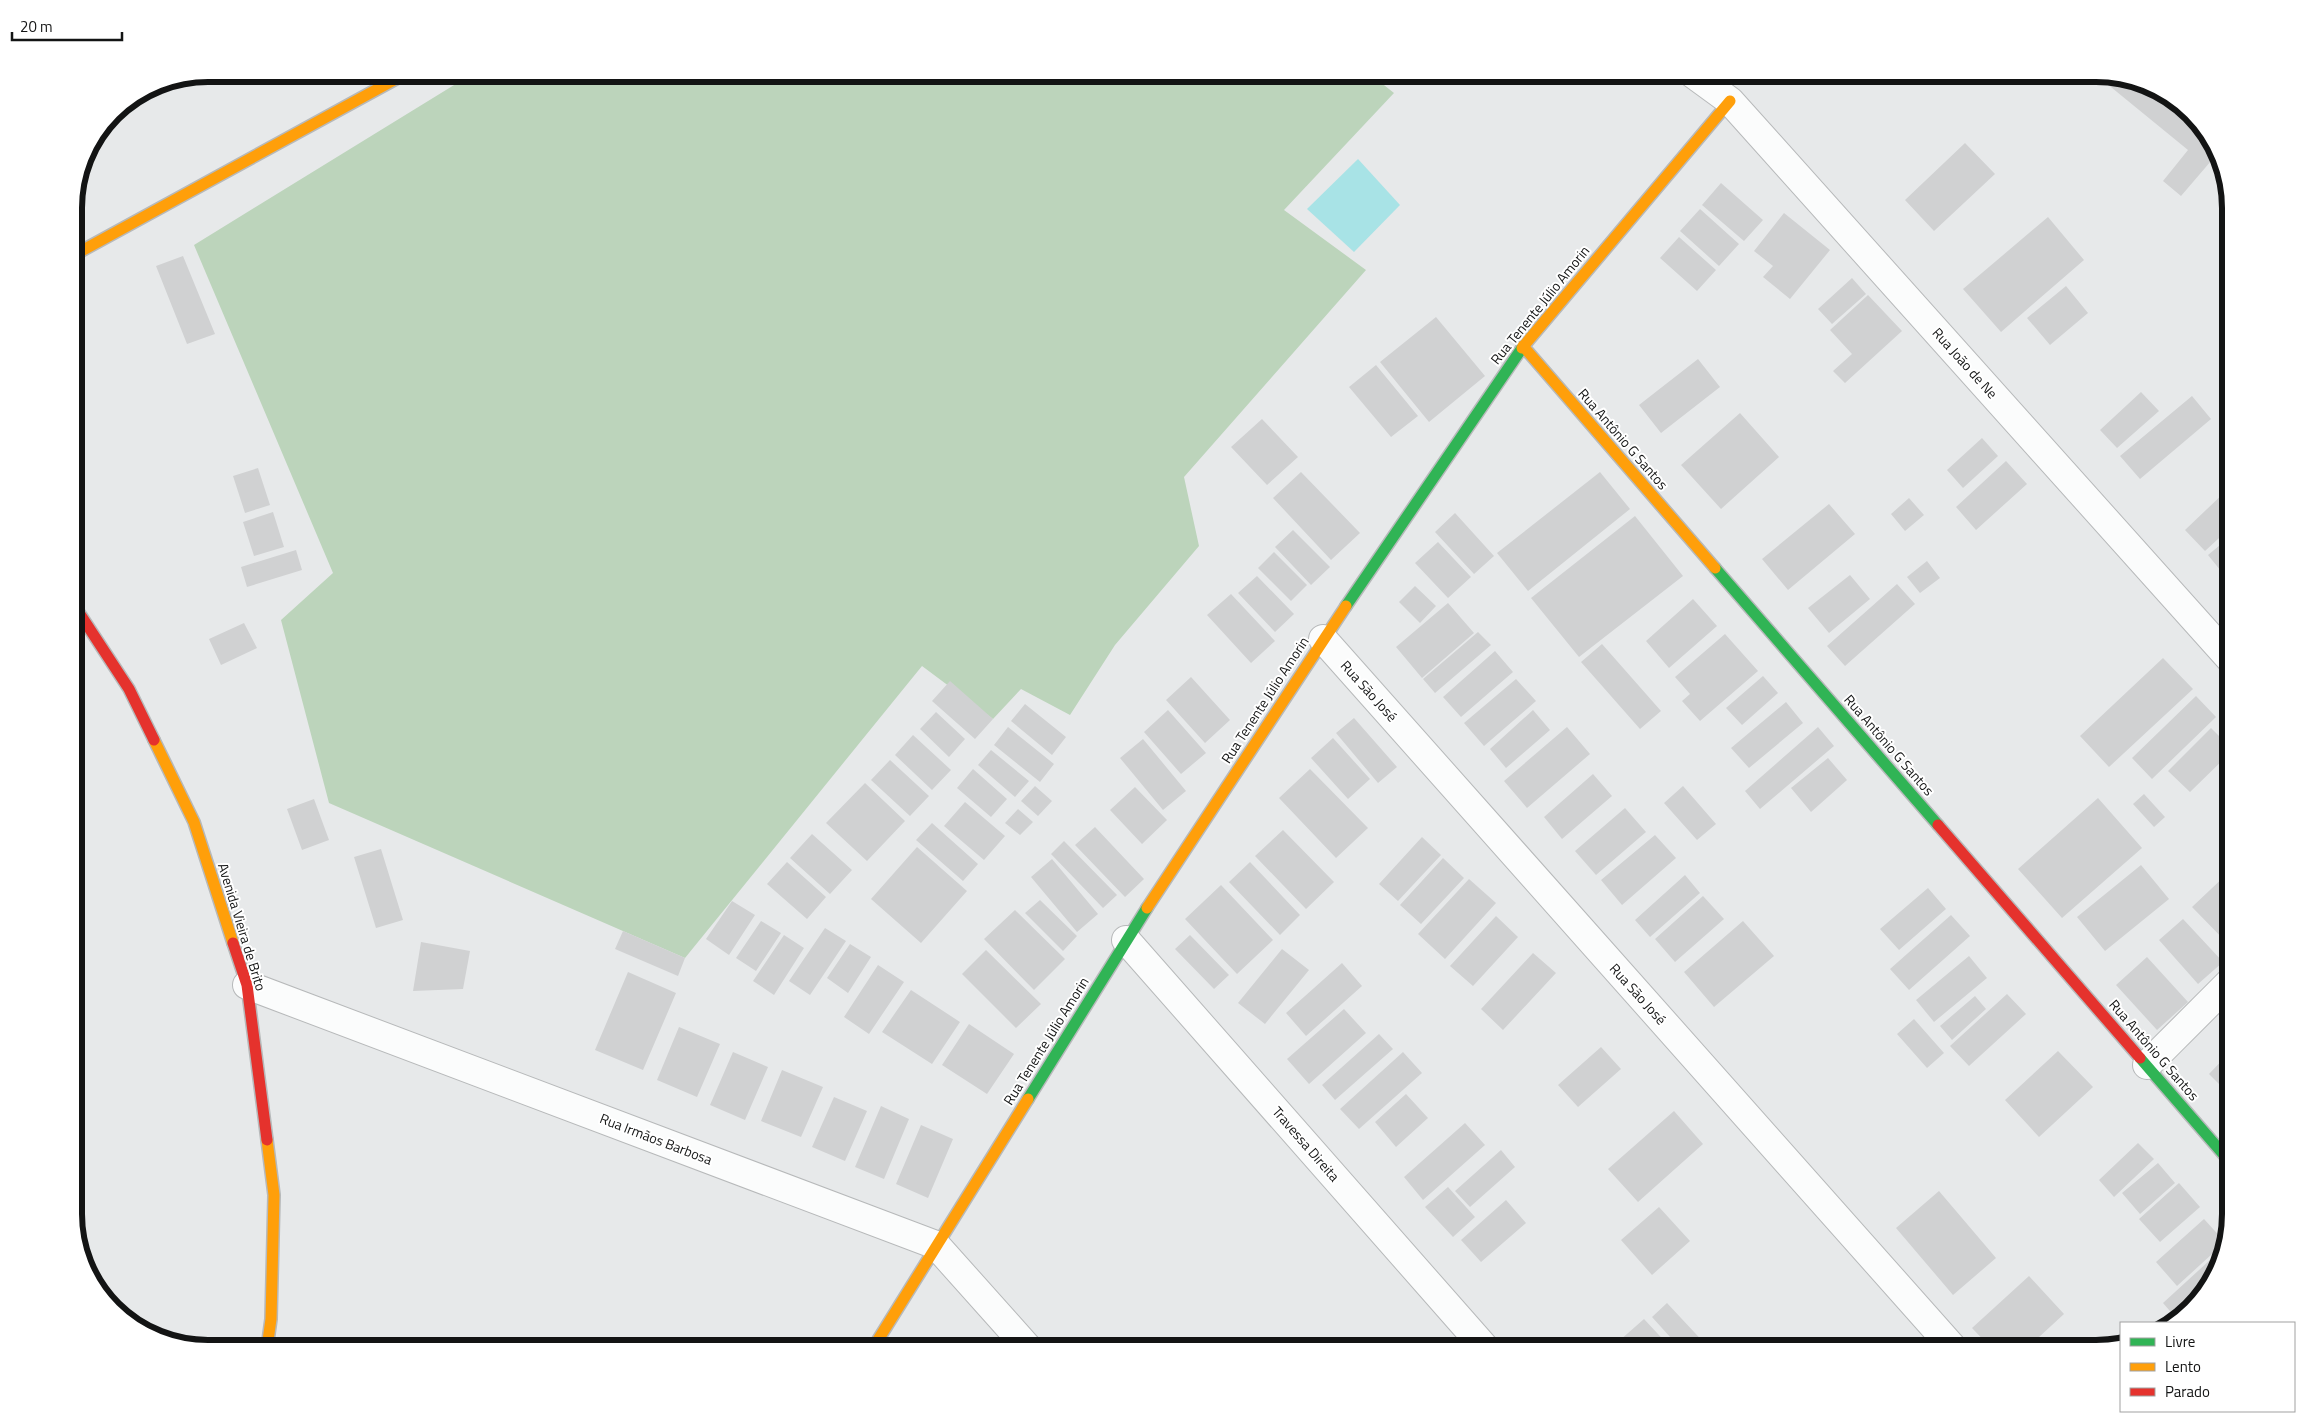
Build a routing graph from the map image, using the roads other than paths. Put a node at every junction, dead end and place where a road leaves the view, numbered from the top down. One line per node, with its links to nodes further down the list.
1 (1704, 82): 3 (street, Rua João de Ne)
2 (389, 83): 4 (street)
3 (1730, 102): 5 (street, Rua Tenente Júlio Amorin); 8 (street, Rua João de Ne)
4 (83, 250)
5 (1523, 346): 7 (street, Rua Tenente Júlio Amorin); 12 (street, Rua Antônio G Santos)
6 (83, 619): 10 (street, Avenida Vieira de Brito)
7 (1323, 639): 9 (street, Rua Tenente Júlio Amorin); 19 (street, Rua São José)
8 (2222, 650)
9 (1126, 940): 14 (street, Rua Tenente Júlio Amorin); 18 (street, Travessa Direita)
10 (247, 985): 14 (street, Rua Irmãos Barbosa); 15 (street, Avenida Vieira de Brito)
11 (2222, 990): 12 (street)
12 (2147, 1065): 13 (street, Rua Antônio G Santos)
13 (2222, 1152)
14 (936, 1245): 16 (street, Rua Tenente Júlio Amorin); 17 (street, Rua Irmãos Barbosa)
15 (268, 1340)
16 (877, 1340)
17 (1021, 1340)
18 (1479, 1340)
19 (1946, 1340)

